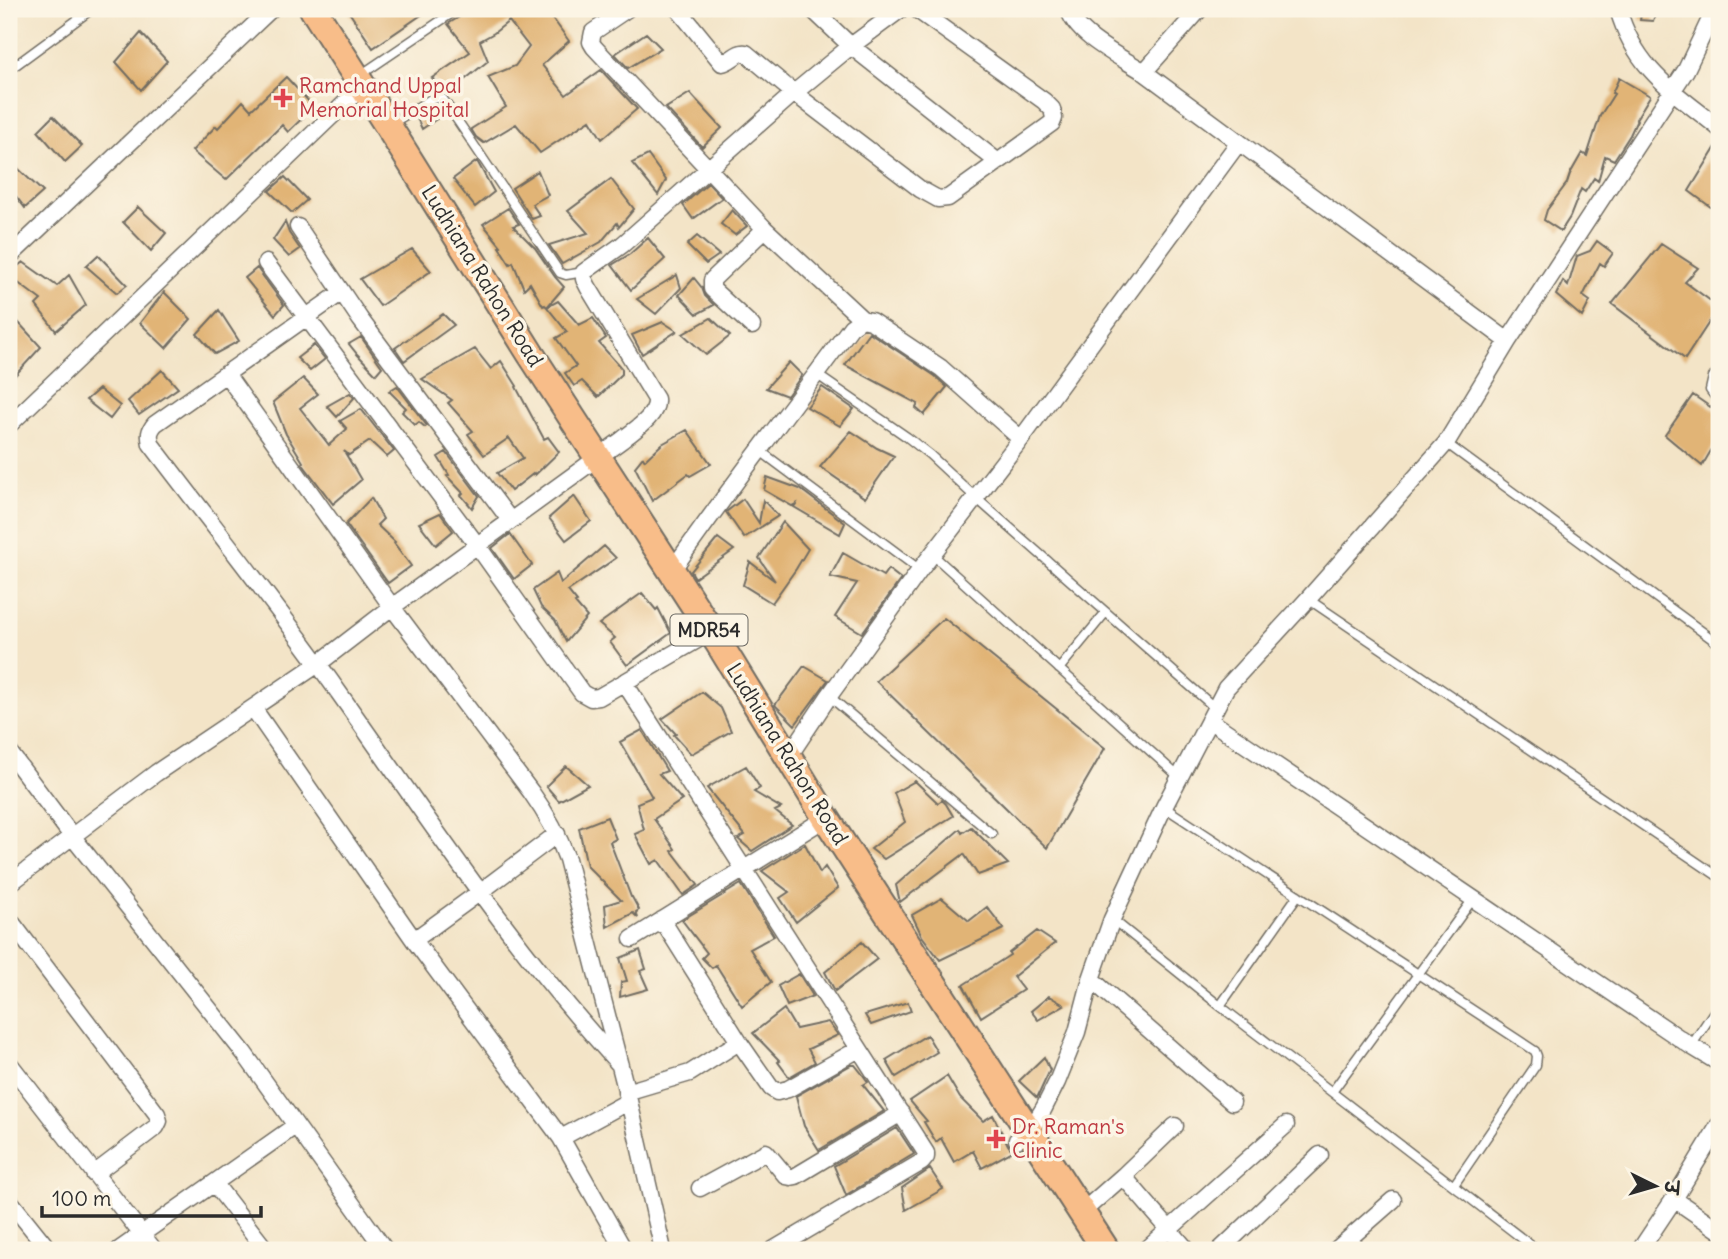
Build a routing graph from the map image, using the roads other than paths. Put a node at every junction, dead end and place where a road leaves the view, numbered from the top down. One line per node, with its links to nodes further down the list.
1 (92, 9): 16 (lane)
2 (271, 9): 28 (street)
3 (298, 9): 18 (main road, Ludhiana Rahon Road / MDR54)
4 (313, 9): 18 (main road, Ludhiana Rahon Road / MDR54)
5 (458, 9): 18 (lane)
6 (627, 9): 25 (street)
7 (678, 9): 20 (street)
8 (812, 9): 15 (street)
9 (901, 9): 15 (street)
10 (916, 9): 24 (street)
11 (1069, 9): 17 (street)
12 (1200, 9): 17 (street)
13 (1618, 9): 19 (street)
14 (1716, 9): 19 (street)
15 (851, 47): 20 (street); 24 (street)
16 (9, 70)
17 (1144, 72): 23 (street)
18 (357, 87): 21 (main road, Ludhiana Rahon Road / MDR54); 40 (street); 44 (main road, Ludhiana Rahon Road / MDR54)
19 (1672, 91): 22 (street); 35 (street)
20 (794, 93): 24 (street); 25 (street)
21 (388, 126): 30 (lane); 44 (main road, Ludhiana Rahon Road / MDR54)
22 (1719, 128)
23 (1239, 142): 35 (street); 41 (street)
24 (998, 162)
25 (707, 169): 27 (street); 30 (street)
26 (298, 227): 31 (street)
27 (765, 229): 33 (street); 34 (street)
28 (9, 257)
29 (266, 263): 32 (street)
30 (584, 272): 44 (street)
31 (342, 292): 32 (street); 46 (street)
32 (305, 317): 37 (street); 47 (street)
33 (862, 319): 38 (street); 41 (street)
34 (752, 327)
35 (1508, 341): 42 (street)
36 (1719, 369): 39 (lane)
37 (226, 374): 52 (street); 56 (street)
38 (817, 374): 43 (street); 45 (lane)
39 (1719, 402)
40 (9, 425)
41 (1021, 439): 45 (street)
42 (1446, 443): 51 (street); 55 (lane)
43 (759, 450): 49 (lane); 50 (street)
44 (592, 460): 46 (street); 50 (main road, Ludhiana Rahon Road / MDR54); 54 (main road, Ludhiana Rahon Road / MDR54)
45 (975, 497): 48 (street); 53 (lane)
46 (510, 520): 47 (street)
47 (477, 545): 52 (street); 58 (street)
48 (933, 555): 49 (street); 57 (lane)
49 (920, 570): 59 (street)
50 (671, 572): 63 (main road, Ludhiana Rahon Road / MDR54)
51 (1308, 599): 61 (street); 71 (lane)
52 (392, 607): 56 (street); 67 (street)
53 (1106, 612): 57 (lane); 61 (lane)
54 (697, 640): 58 (street); 66 (main road, Ludhiana Rahon Road / MDR54)
55 (1719, 644)
56 (318, 664): 60 (street); 73 (street)
57 (1059, 669): 64 (lane)
58 (624, 682): 70 (street)
59 (829, 695): 63 (street); 68 (lane)
60 (253, 708): 69 (street); 80 (street)
61 (1212, 714): 64 (street); 75 (street)
62 (9, 752): 69 (street)
63 (789, 755): 66 (main road, Ludhiana Rahon Road / MDR54)
64 (1179, 777): 65 (street)
65 (1164, 807): 74 (lane); 77 (street)
66 (821, 821): 70 (street); 99 (main road, Ludhiana Rahon Road / MDR54)
67 (557, 834): 73 (street); 90 (street)
68 (992, 834)
69 (72, 836): 72 (street); 97 (street)
70 (745, 869): 78 (street); 87 (street)
71 (1719, 877)
72 (9, 884)
73 (480, 892): 80 (street); 90 (street)
74 (1298, 895): 81 (lane); 84 (lane)
75 (1473, 899): 81 (lane); 86 (street)
76 (9, 919): 102 (street)
77 (1112, 919): 82 (street); 84 (lane)
78 (662, 920): 79 (street); 85 (street)
79 (632, 939)
80 (414, 940): 100 (street)
81 (1418, 974): 91 (lane); 105 (lane)
82 (1091, 979): 93 (street); 99 (street)
83 (1719, 1004): 86 (lane)
84 (1220, 1006): 91 (lane)
85 (739, 1042): 87 (street); 92 (street)
86 (1691, 1046): 89 (street)
87 (859, 1049): 94 (street)
88 (9, 1063): 102 (street)
89 (1719, 1063)
90 (620, 1065): 92 (street)
91 (1332, 1092): 105 (lane)
92 (628, 1096): 100 (street); 121 (street)
93 (1232, 1102)
94 (901, 1113): 106 (street); 122 (street)
95 (1286, 1125): 111 (street)
96 (1719, 1125): 107 (street)
97 (295, 1126): 104 (street); 119 (street)
98 (1175, 1126): 103 (street)
99 (1023, 1136): 110 (main road, Ludhiana Rahon Road / MDR54); 114 (main road, Ludhiana Rahon Road / MDR54)
100 (561, 1138): 120 (street)
101 (1320, 1155): 125 (street)
102 (94, 1174): 113 (street)
103 (1123, 1176): 110 (street); 111 (street)
104 (214, 1183): 113 (street); 118 (street)
105 (1454, 1185): 127 (lane)
106 (700, 1188)
107 (1674, 1199): 112 (street); 128 (street)
108 (1393, 1200): 126 (street)
109 (9, 1202): 115 (street)
110 (1081, 1213): 114 (main road, Ludhiana Rahon Road / MDR54)
111 (1168, 1230): 123 (street); 124 (street)
112 (1719, 1230)
113 (141, 1234): 116 (street); 117 (street)
114 (1096, 1248)
115 (49, 1250)
116 (119, 1250)
117 (153, 1250)
118 (266, 1250)
119 (385, 1250)
120 (624, 1250)
121 (663, 1250)
122 (773, 1250)
123 (1146, 1250)
124 (1187, 1250)
125 (1220, 1250)
126 (1336, 1250)
127 (1537, 1250)
128 (1640, 1250)

